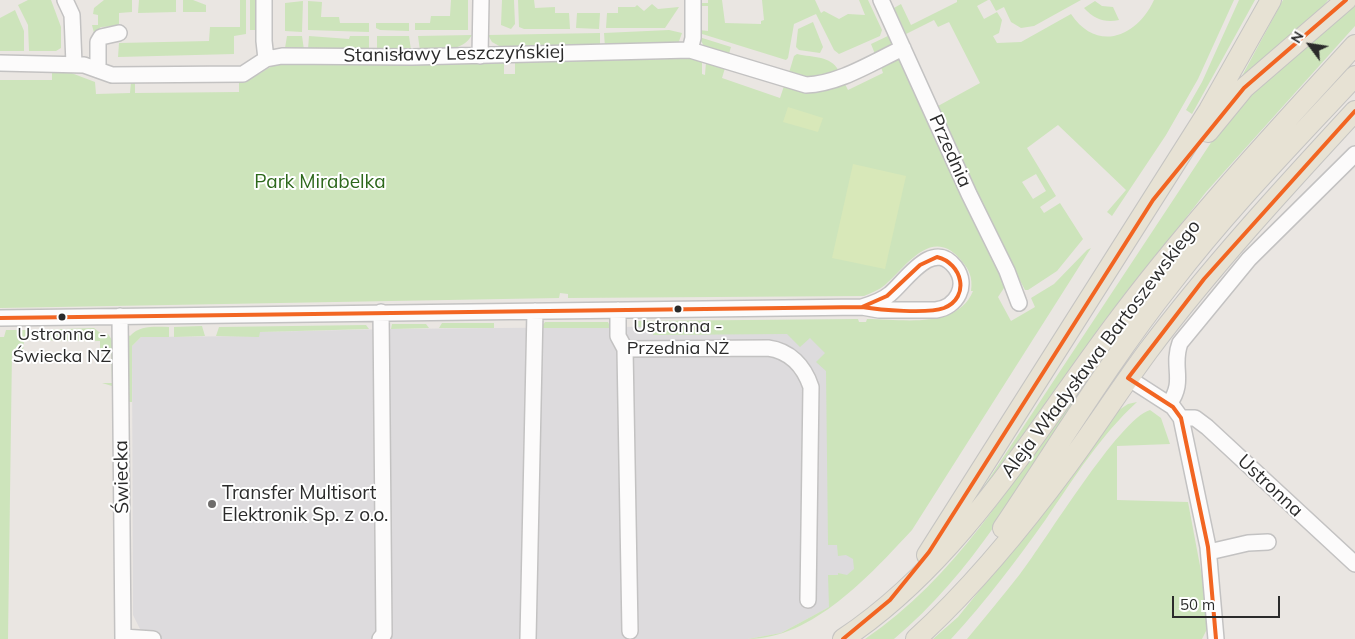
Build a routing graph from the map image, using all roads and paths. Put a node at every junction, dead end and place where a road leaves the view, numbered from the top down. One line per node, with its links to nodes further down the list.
1 (65, 0): 15 (street)
2 (264, 0): 13 (street)
3 (480, 0): 12 (street)
4 (693, 0): 11 (street)
5 (881, 0): 10 (street, Przednia)
6 (1271, 0): 20 (main road)
7 (1346, 0): 20 (main road)
8 (119, 33): 16 (street)
9 (1355, 45): 37 (main road, Aleja Władysława Bartoszewskiego)
10 (903, 48): 11 (street, Stanisławy Leszczyńskiej); 21 (street, Przednia)
11 (690, 50): 12 (street, Stanisławy Leszczyńskiej)
12 (480, 56): 13 (street, Stanisławy Leszczyńskiej)
13 (266, 59): 16 (street, Stanisławy Leszczyńskiej)
14 (0, 63): 15 (street, Stanisławy Leszczyńskiej)
15 (74, 64): 16 (street, Stanisławy Leszczyńskiej)
16 (98, 70)
17 (1355, 76): 35 (main road, Aleja Władysława Bartoszewskiego)
18 (1355, 111): 29 (main road, Aleja Władysława Bartoszewskiego)
19 (1355, 154): 30 (street)
20 (1153, 200): 37 (main road, Aleja Władysława Bartoszewskiego)
21 (1019, 303)
22 (862, 307): 22 (street); 23 (street)
23 (618, 310): 24 (street); 28 (street)
24 (535, 311): 25 (street); 42 (street)
25 (381, 312): 26 (street); 41 (street)
26 (120, 316): 27 (street); 39 (street, Świecka)
27 (0, 318)
28 (625, 349): 36 (street); 38 (street)
29 (1128, 378): 30 (street); 35 (main road, Aleja Władysława Bartoszewskiego)
30 (1169, 404): 31 (street)
31 (1180, 418): 33 (street); 34 (street, Ustronna)
32 (1268, 542): 33 (street)
33 (1209, 552): 45 (street)
34 (1355, 564)
35 (975, 580): 44 (main road, Aleja Władysława Bartoszewskiego)
36 (808, 600)
37 (886, 605): 43 (main road, Aleja Władysława Bartoszewskiego)
38 (630, 631)
39 (123, 638): 40 (street)
40 (153, 639)
41 (380, 639)
42 (528, 639)
43 (842, 639)
44 (916, 639)
45 (1216, 639)

